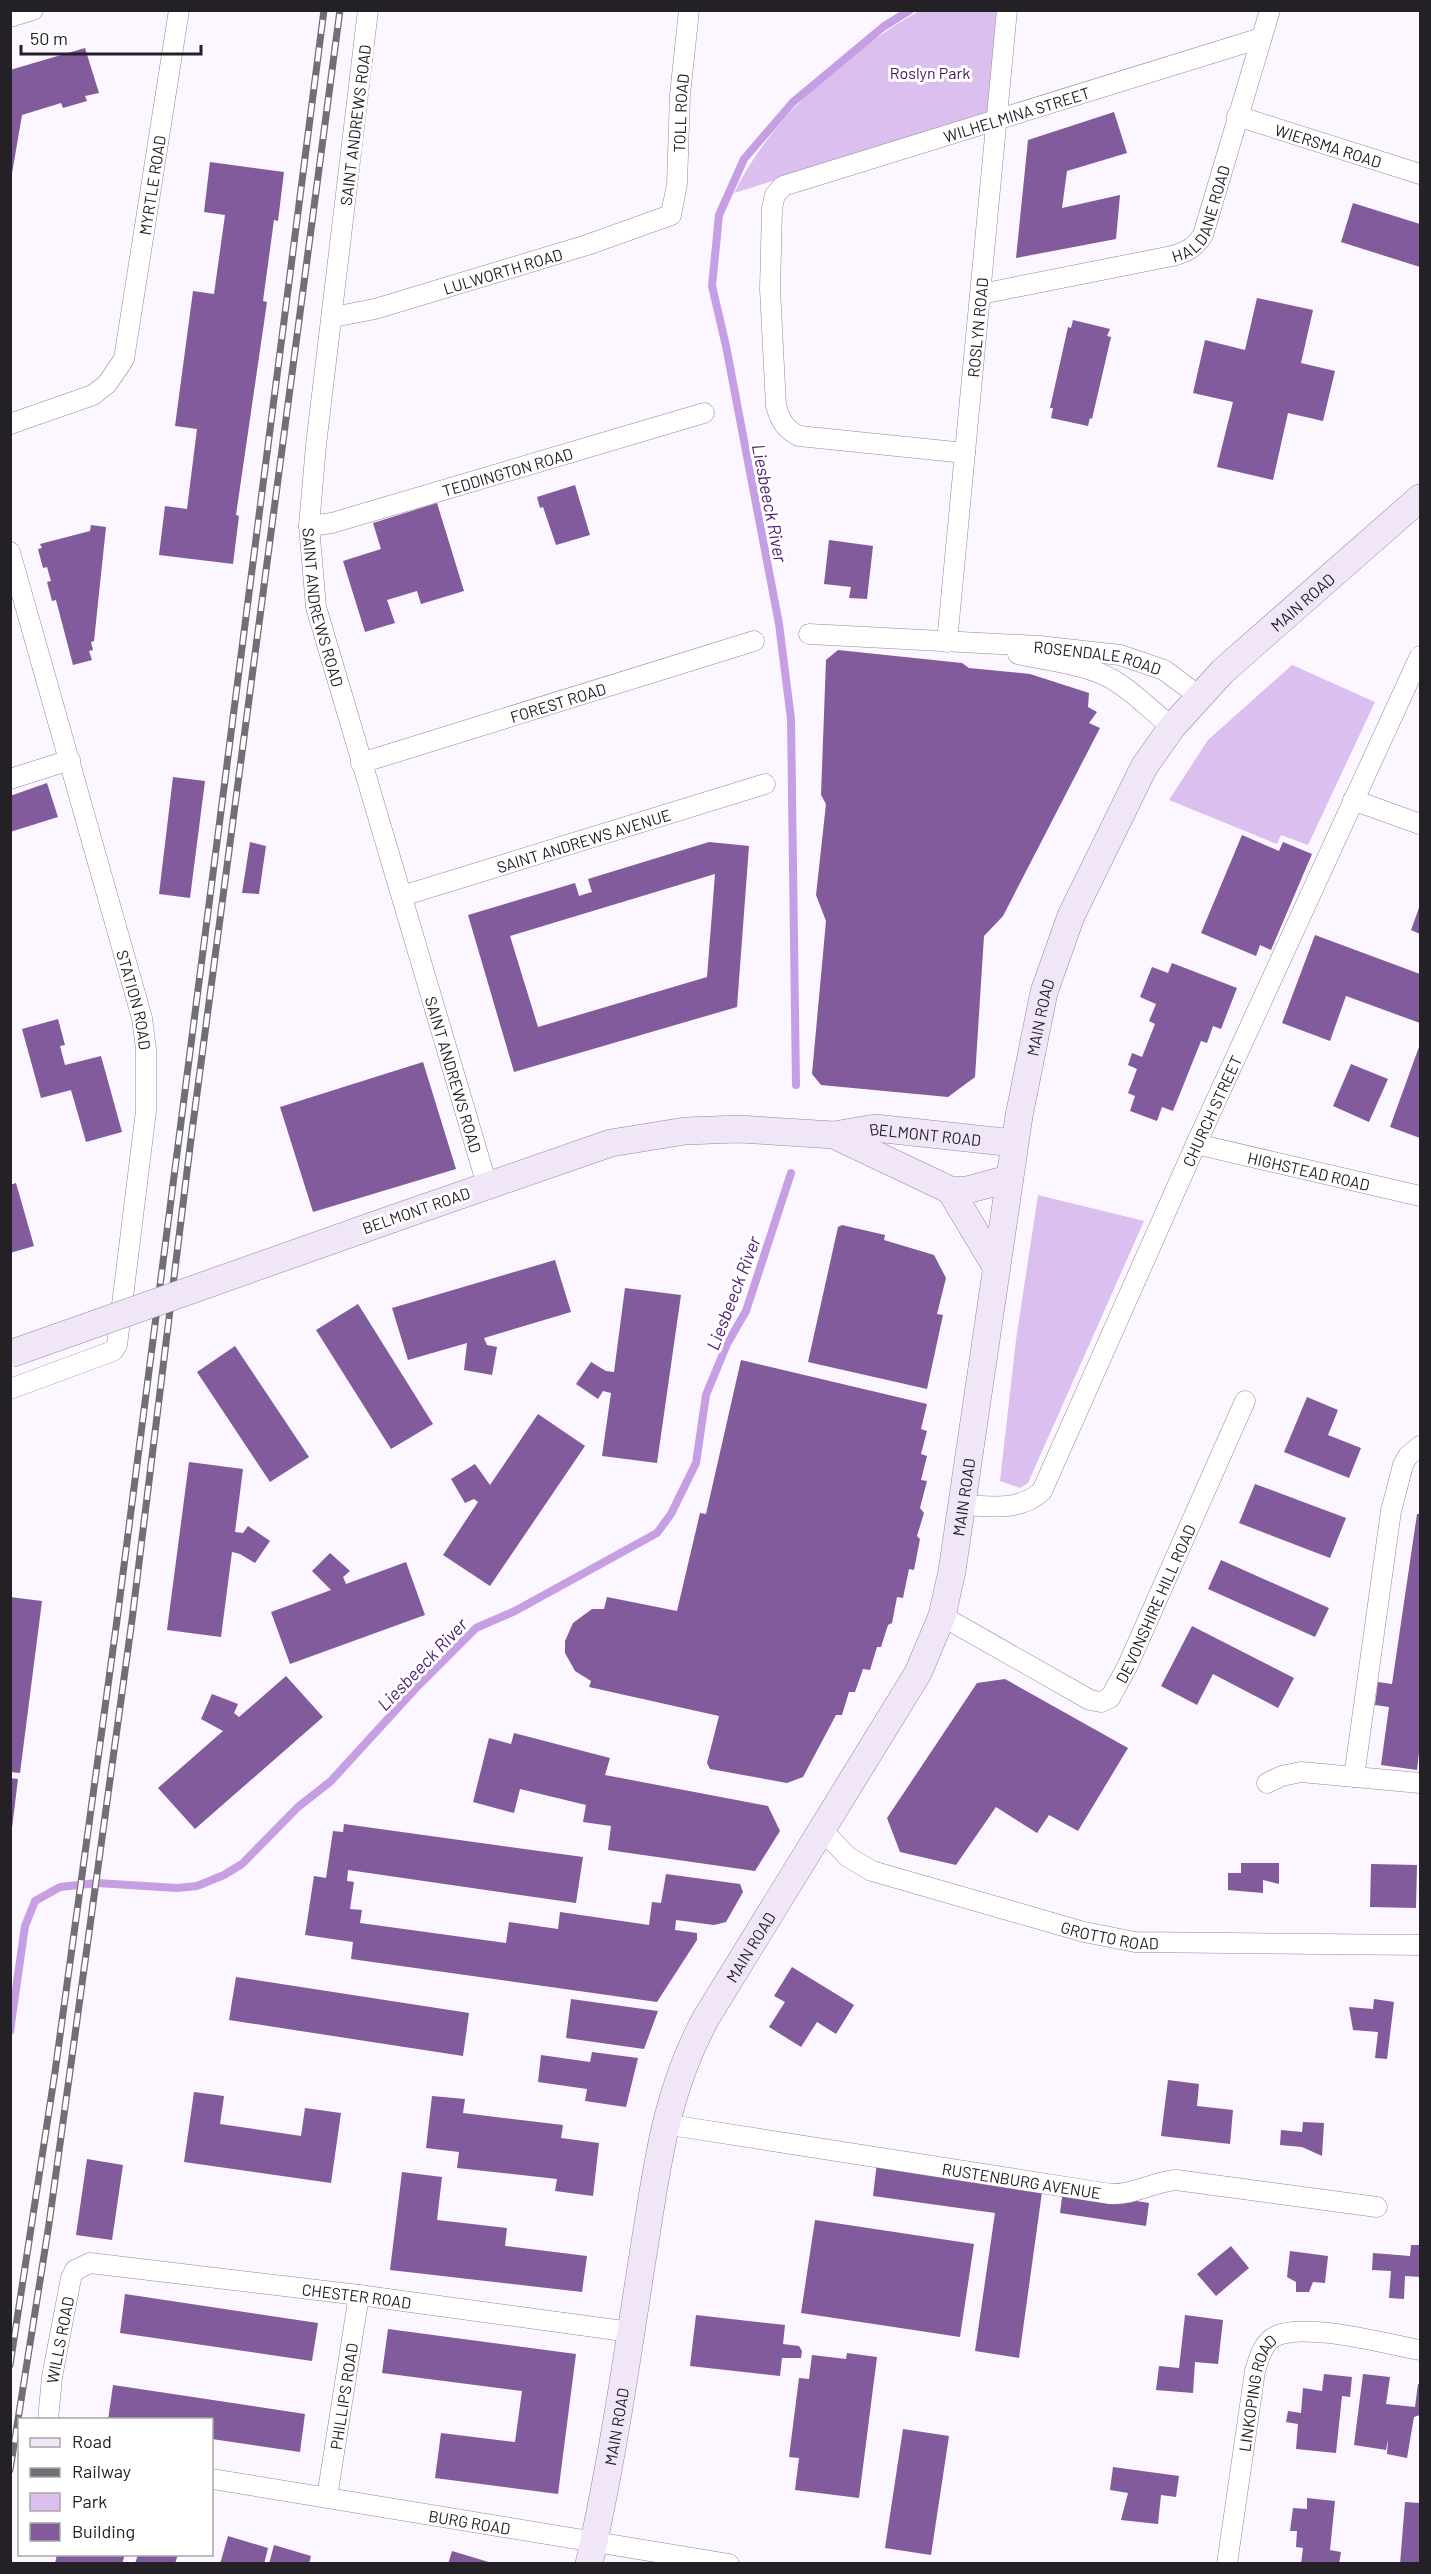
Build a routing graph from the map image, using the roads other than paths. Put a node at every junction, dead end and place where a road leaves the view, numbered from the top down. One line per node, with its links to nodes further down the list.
1 (33, 10): 7 (street)
2 (179, 10): 16 (street, MYRTLE ROAD)
3 (368, 10): 14 (street, SAINT ANDREWS ROAD)
4 (689, 10): 12 (street, TOLL ROAD)
5 (1007, 10): 10 (street, ROSLYN ROAD)
6 (1270, 10): 8 (street, HALDANE ROAD)
7 (10, 17)
8 (1261, 38): 9 (street, HALDANE ROAD); 10 (street, WILHELMINA STREET)
9 (1238, 116): 11 (street, WIERSMA ROAD); 13 (street, HALDANE ROAD)
10 (996, 120): 13 (street, ROSLYN ROAD); 17 (street, WILHELMINA STREET)
11 (1420, 174)
12 (670, 215): 14 (street, LULWORTH ROAD)
13 (981, 294): 17 (street, ROSLYN ROAD)
14 (333, 317): 19 (street, SAINT ANDREWS ROAD)
15 (704, 413): 19 (street, TEDDINGTON ROAD)
16 (10, 424)
17 (965, 453): 23 (street, ROSLYN ROAD)
18 (1420, 498): 26 (main road, MAIN ROAD)
19 (309, 526): 29 (street, SAINT ANDREWS ROAD)
20 (10, 552): 28 (street, STATION ROAD)
21 (809, 634): 23 (street, ROSENDALE ROAD)
22 (754, 641): 29 (street, FOREST ROAD)
23 (947, 642): 24 (street, ROSENDALE ROAD)
24 (985, 645): 26 (street, ROSENDALE ROAD); 27 (street, ROSENDALE ROAD)
25 (1420, 656): 32 (street, CHURCH STREET)
26 (1199, 696): 27 (main road, MAIN ROAD)
27 (1172, 727): 36 (main road, MAIN ROAD)
28 (70, 760): 30 (street); 44 (street, STATION ROAD)
29 (361, 763): 34 (street, SAINT ANDREWS ROAD)
30 (10, 779)
31 (765, 784): 34 (street, SAINT ANDREWS AVENUE)
32 (1353, 800): 33 (street); 37 (street, CHURCH STREET)
33 (1420, 824)
34 (402, 896): 39 (street, SAINT ANDREWS ROAD)
35 (834, 1135): 36 (main road, BELMONT ROAD); 39 (main road, BELMONT ROAD); 40 (main road, BELMONT ROAD)
36 (1014, 1143): 38 (main road, MAIN ROAD)
37 (1196, 1144): 41 (street, HIGHSTEAD ROAD); 47 (street, CHURCH STREET)
38 (1008, 1179): 40 (main road); 42 (main road, MAIN ROAD)
39 (487, 1185): 43 (main road, BELMONT ROAD, bridge)
40 (950, 1191): 42 (main road)
41 (1420, 1196)
42 (995, 1265): 47 (main road, MAIN ROAD)
43 (10, 1354)
44 (10, 1389)
45 (1245, 1401): 48 (street, DEVONSHIRE HILL ROAD)
46 (1420, 1446): 49 (street)
47 (962, 1505): 48 (main road, MAIN ROAD)
48 (942, 1616): 52 (main road, MAIN ROAD)
49 (1354, 1777): 50 (street); 51 (street)
50 (1267, 1783)
51 (1420, 1783)
52 (822, 1830): 53 (street, GROTTO ROAD); 54 (main road, MAIN ROAD)
53 (1420, 1945)
54 (664, 2124): 55 (street, RUSTENBURG AVENUE); 58 (main road, MAIN ROAD)
55 (1377, 2207)
56 (83, 2264): 57 (street, CHESTER ROAD); 60 (street, WILLS ROAD)
57 (359, 2295): 58 (street, CHESTER ROAD); 62 (street, PHILLIPS ROAD)
58 (631, 2332): 63 (main road, MAIN ROAD)
59 (1420, 2350): 65 (street, LINKOPING ROAD)
60 (48, 2418)
61 (213, 2479): 62 (street, BURG ROAD)
62 (327, 2497): 63 (street, BURG ROAD)
63 (592, 2553): 64 (street, BURG ROAD)
64 (729, 2564)
65 (1227, 2564)

